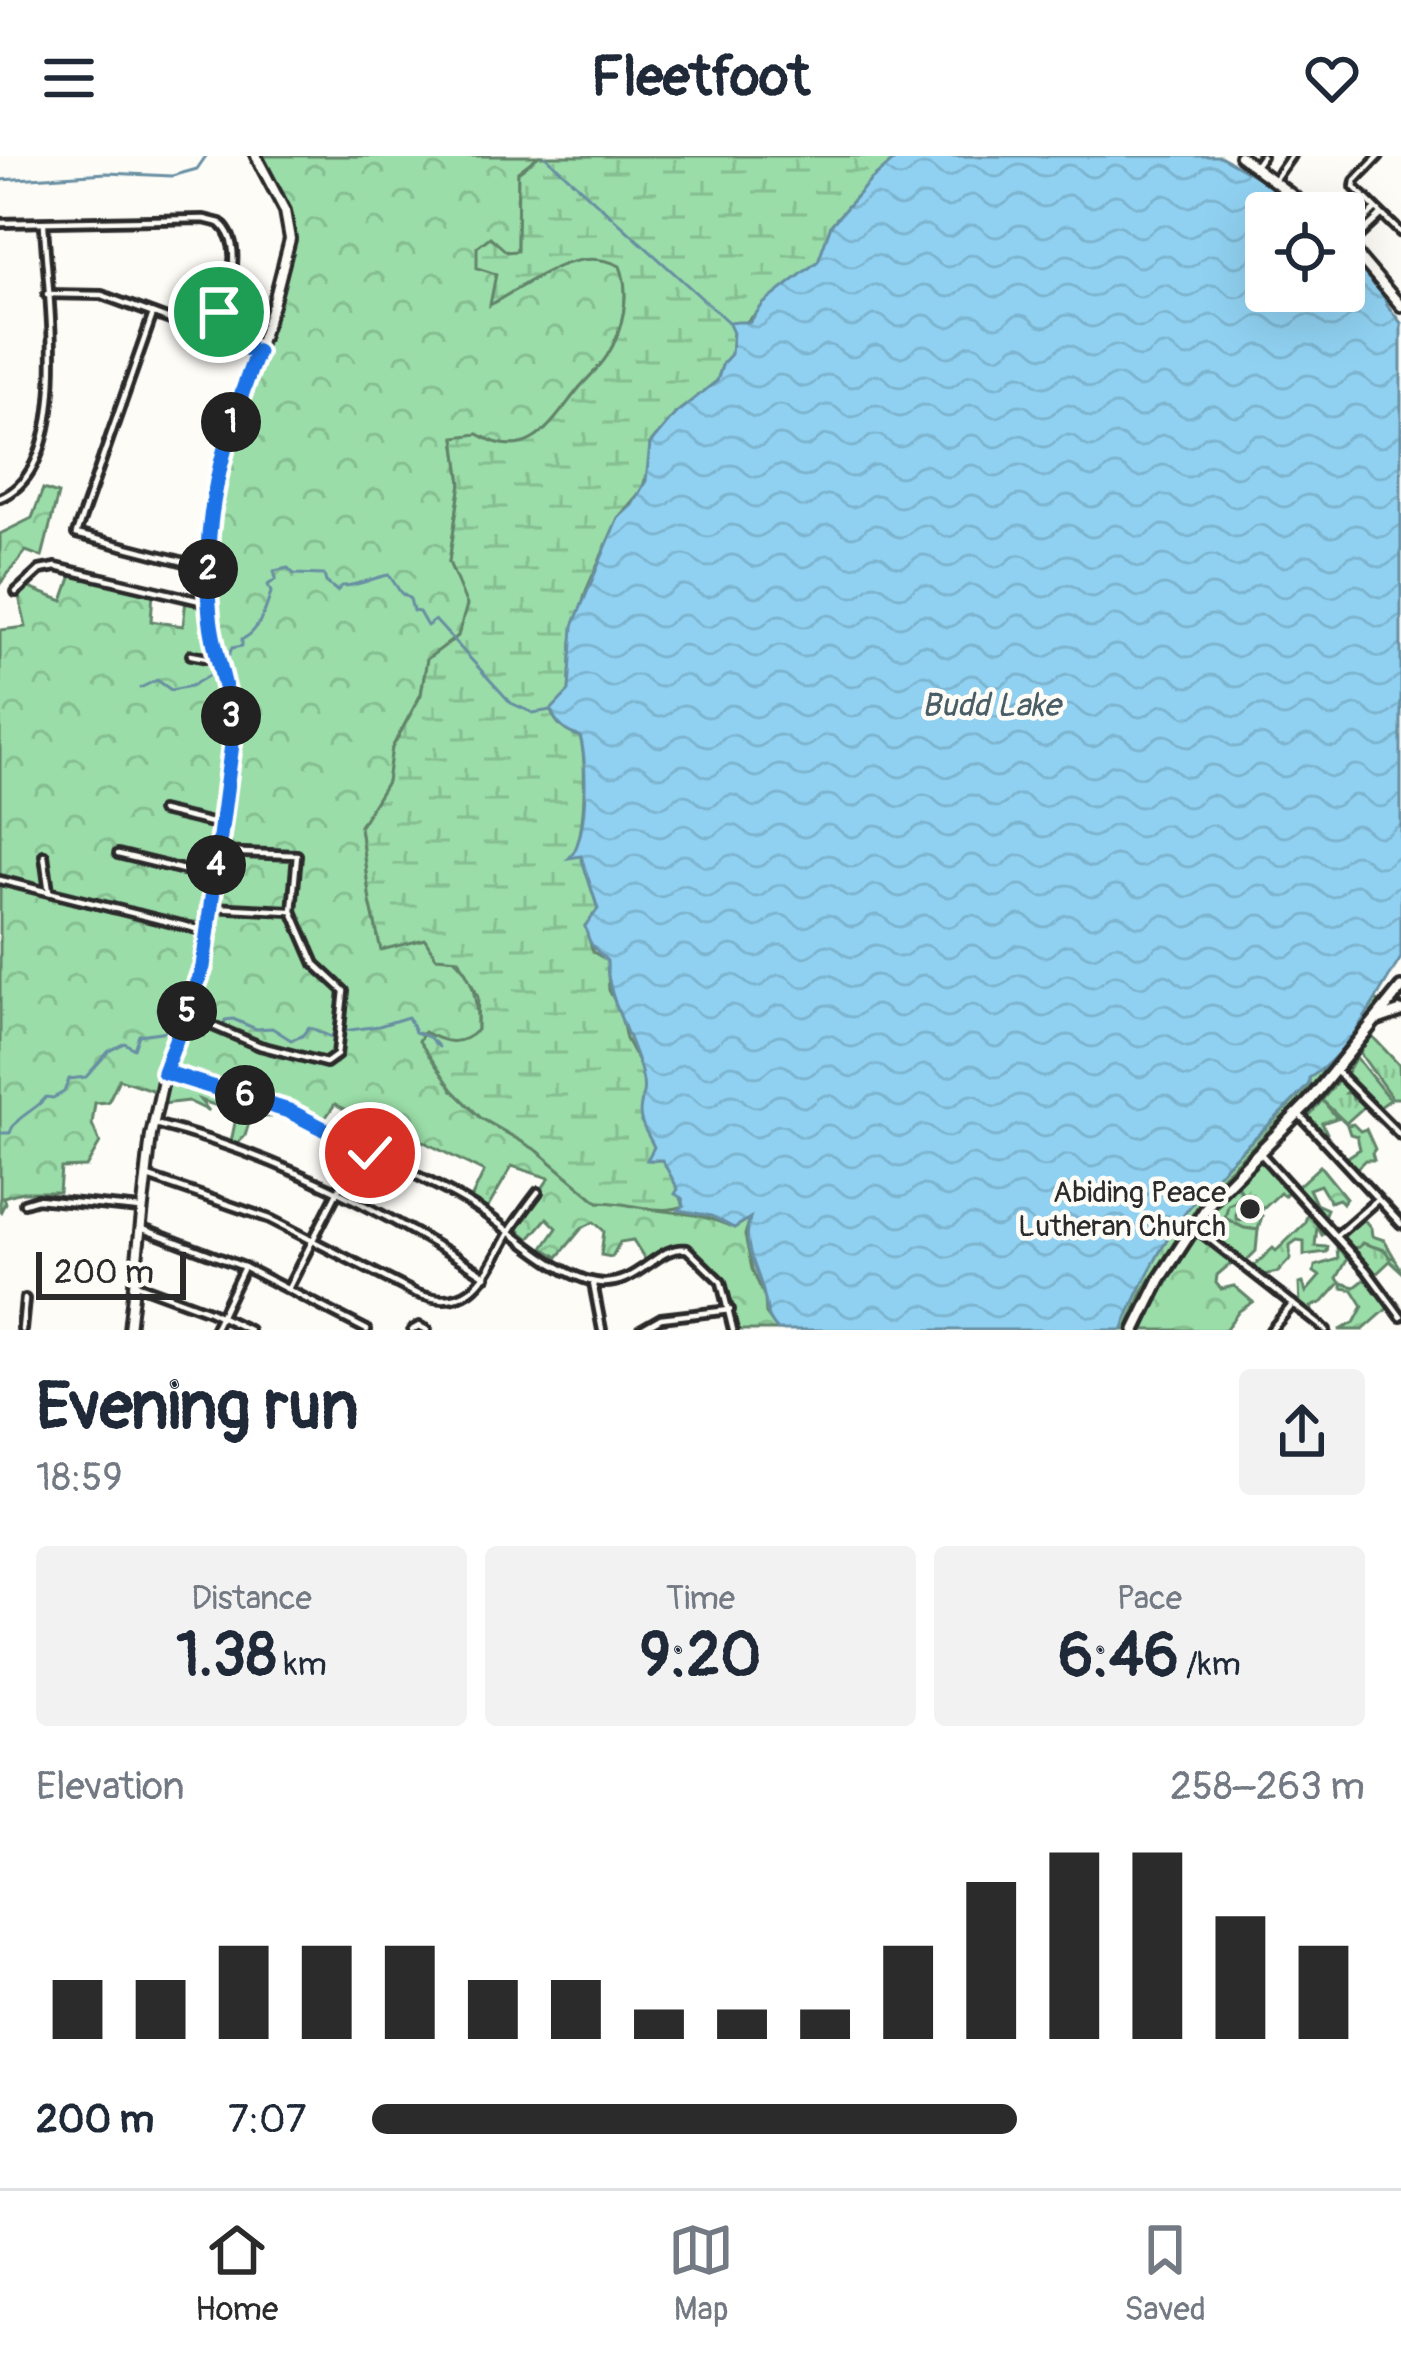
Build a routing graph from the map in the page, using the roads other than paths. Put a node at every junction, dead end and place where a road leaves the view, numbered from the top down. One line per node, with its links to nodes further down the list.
1 (256, 156): 19 (street)
2 (1240, 156): 6 (street)
3 (1262, 156): 6 (street)
4 (1292, 156): 7 (street)
5 (1379, 156): 9 (street)
6 (1255, 166): 7 (street)
7 (1274, 181): 8 (street)
8 (1288, 192)
9 (1378, 212): 12 (street); 13 (street)
10 (0, 223): 11 (street)
11 (44, 224): 15 (street); 18 (street)
12 (1365, 224)
13 (1401, 233)
14 (1365, 263): 16 (street)
15 (47, 294): 17 (street); 20 (street)
16 (1401, 306)
17 (153, 314): 18 (street); 21 (street)
18 (210, 336): 19 (street)
19 (257, 352): 21 (street)
20 (0, 499)
21 (208, 568): 23 (street)
22 (16, 592): 23 (street)
23 (208, 603): 25 (street)
24 (191, 655): 25 (street)
25 (218, 661): 27 (street)
26 (161, 812): 27 (street)
27 (220, 825): 28 (street)
28 (217, 852): 31 (street); 35 (street)
29 (118, 854): 31 (street)
30 (44, 855): 33 (street)
31 (214, 877): 34 (street)
32 (0, 880): 33 (street)
33 (49, 892): 36 (street)
34 (212, 907): 35 (street); 36 (street)
35 (292, 911): 39 (street)
36 (209, 932): 39 (street)
37 (1401, 988): 40 (main road)
38 (1399, 1012): 40 (main road)
39 (185, 1014): 42 (street)
40 (1374, 1022): 41 (main road)
41 (1335, 1070): 43 (main road); 45 (street)
42 (164, 1072): 44 (street); 46 (street)
43 (1298, 1114): 47 (main road); 51 (street)
44 (153, 1123): 48 (street); 49 (street)
45 (1401, 1136)
46 (360, 1147): 49 (street); 57 (street)
47 (1258, 1150): 55 (main road); 58 (street)
48 (145, 1176): 53 (street); 59 (street)
49 (337, 1192): 59 (street); 61 (street)
50 (538, 1192): 57 (street)
51 (1378, 1200): 54 (street); 58 (street)
52 (24, 1203): 53 (street)
53 (141, 1209): 56 (street)
54 (1401, 1224)
55 (1193, 1226): 66 (street); 80 (main road)
56 (140, 1228): 60 (street); 63 (street)
57 (510, 1231): 61 (street); 62 (street)
58 (1336, 1236): 69 (street)
59 (312, 1240): 61 (street); 64 (street)
60 (244, 1267): 64 (street); 68 (street)
61 (486, 1276)
62 (593, 1282): 67 (street); 77 (street)
63 (134, 1283): 68 (street); 72 (street)
64 (288, 1289): 70 (street)
65 (25, 1300): 71 (street)
66 (1293, 1304): 81 (street); 82 (street)
67 (730, 1310): 78 (street); 79 (street)
68 (219, 1315): 73 (street); 74 (street)
69 (1401, 1317)
70 (364, 1329)
71 (22, 1330)
72 (129, 1330)
73 (214, 1330)
74 (249, 1330)
75 (412, 1330): 76 (street)
76 (427, 1330)
77 (602, 1330)
78 (640, 1330)
79 (733, 1330)
80 (1135, 1330)
81 (1270, 1330)
82 (1325, 1330)

